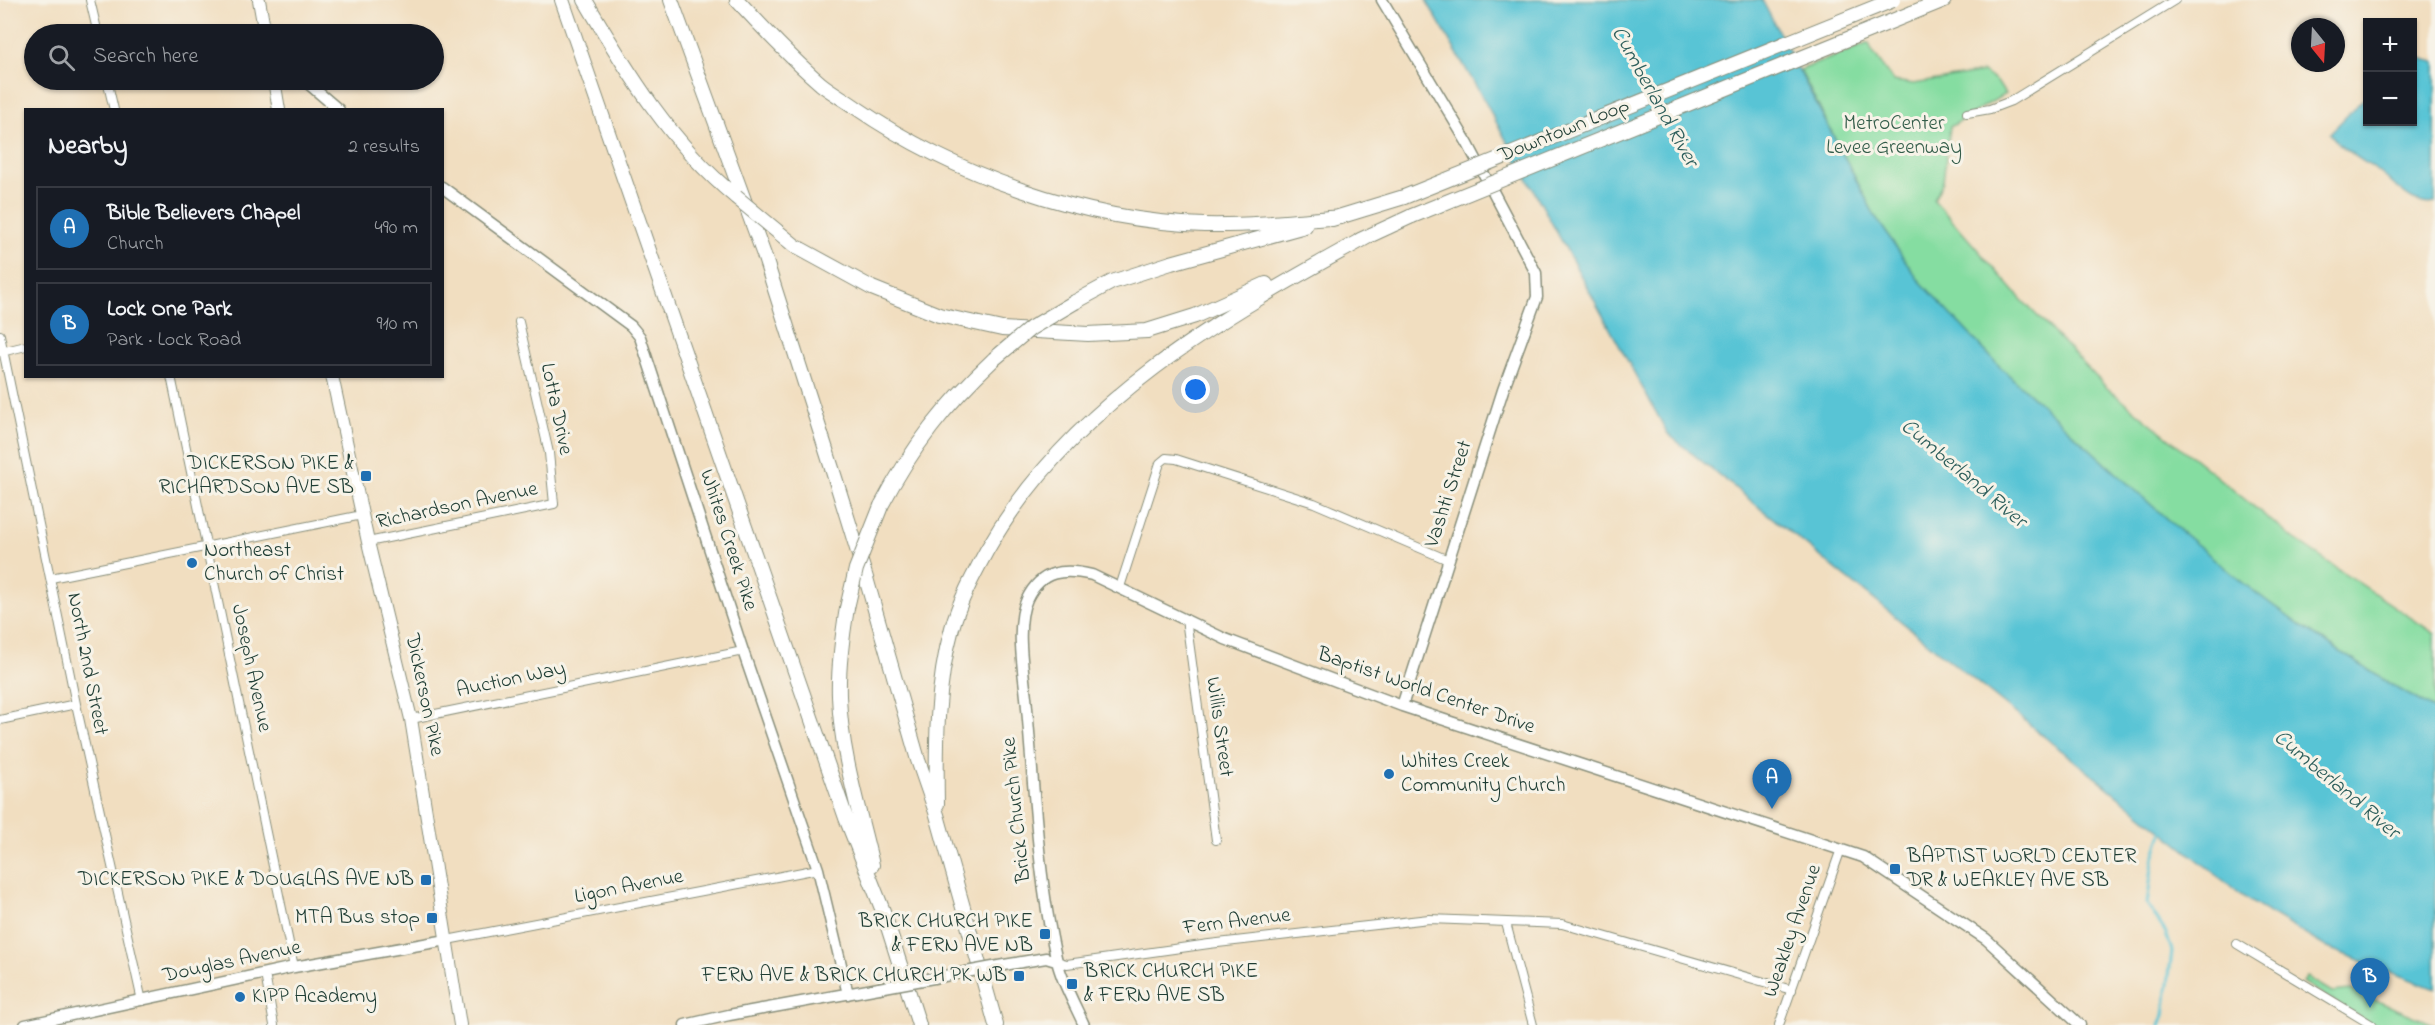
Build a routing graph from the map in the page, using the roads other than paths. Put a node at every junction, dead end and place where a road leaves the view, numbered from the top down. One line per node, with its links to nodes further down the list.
1 (90, 0): 11 (street)
2 (259, 0): 12 (main road)
3 (562, 0): 47 (highway)
4 (585, 0): 22 (highway, bridge)
5 (671, 0): 43 (highway)
6 (737, 0): 21 (highway)
7 (1382, 0): 33 (street, Vashti Street)
8 (1893, 0): 21 (highway, Downtown Loop, bridge)
9 (1944, 0): 22 (highway, Downtown Loop, bridge)
10 (2175, 0): 19 (street)
11 (96, 24)
12 (263, 24)
13 (109, 90): 16 (street)
14 (276, 90): 17 (main road)
15 (316, 90): 18 (street)
16 (114, 108)
17 (279, 108)
18 (337, 108)
19 (1967, 113)
20 (444, 188): 38 (street, Whites Creek Pike)
21 (1341, 217): 47 (highway, bridge)
22 (1367, 237): 43 (highway)
23 (519, 322): 29 (street, Lotta Drive)
24 (0, 335): 26 (street, North 2nd Street)
25 (24, 346): 26 (street)
26 (2, 352): 34 (street, North 2nd Street)
27 (171, 378): 32 (street, Joseph Avenue)
28 (332, 378): 30 (main road, Dickerson Pike)
29 (554, 504): 31 (street, Richardson Avenue)
30 (362, 515): 31 (main road, Dickerson Pike); 32 (street, Richardson Avenue)
31 (368, 542): 41 (main road, Dickerson Pike)
32 (207, 548): 34 (street, Richardson Avenue); 52 (street, Joseph Avenue)
33 (1448, 560): 36 (street); 40 (street, Vashti Street)
34 (51, 578): 39 (street, North 2nd Street)
35 (1033, 588): 36 (street, Baptist World Center Drive); 51 (street, Brick Church Pike)
36 (1120, 588): 37 (street, Baptist World Center Drive)
37 (1186, 619): 40 (street, Baptist World Center Drive); 44 (street, Willis Street)
38 (743, 651): 41 (street, Auction Way); 46 (street, Whites Creek Pike)
39 (76, 704): 42 (street); 56 (street, North 2nd Street)
40 (1402, 706): 45 (street, Baptist World Center Drive)
41 (411, 719): 49 (main road, Dickerson Pike)
42 (0, 720)
43 (937, 815): 62 (highway)
44 (1216, 840)
45 (1841, 849): 54 (street, Weakley Avenue); 66 (street, Baptist World Center Drive)
46 (818, 870): 49 (street, Ligon Avenue); 55 (street, Whites Creek Pike)
47 (883, 911): 61 (highway)
48 (1506, 923): 51 (street, Fern Avenue); 54 (street, Fern Avenue); 64 (street)
49 (447, 940): 52 (street, Douglas Avenue); 59 (main road, Dickerson Pike)
50 (2237, 945): 67 (street)
51 (1056, 961): 55 (street, Fern Avenue, bridge); 63 (street, Brick Church Pike)
52 (294, 968): 53 (street, Douglas Avenue)
53 (265, 974): 56 (street, Douglas Avenue); 58 (street)
54 (1792, 990): 65 (street, Weakley Avenue)
55 (848, 994): 60 (street, Fern Avenue)
56 (142, 1001): 57 (street, Douglas Avenue)
57 (25, 1025)
58 (274, 1025)
59 (460, 1025)
60 (685, 1025)
61 (919, 1025)
62 (996, 1025)
63 (1084, 1025)
64 (1533, 1025)
65 (1779, 1025)
66 (2080, 1025)
67 (2372, 1025)

